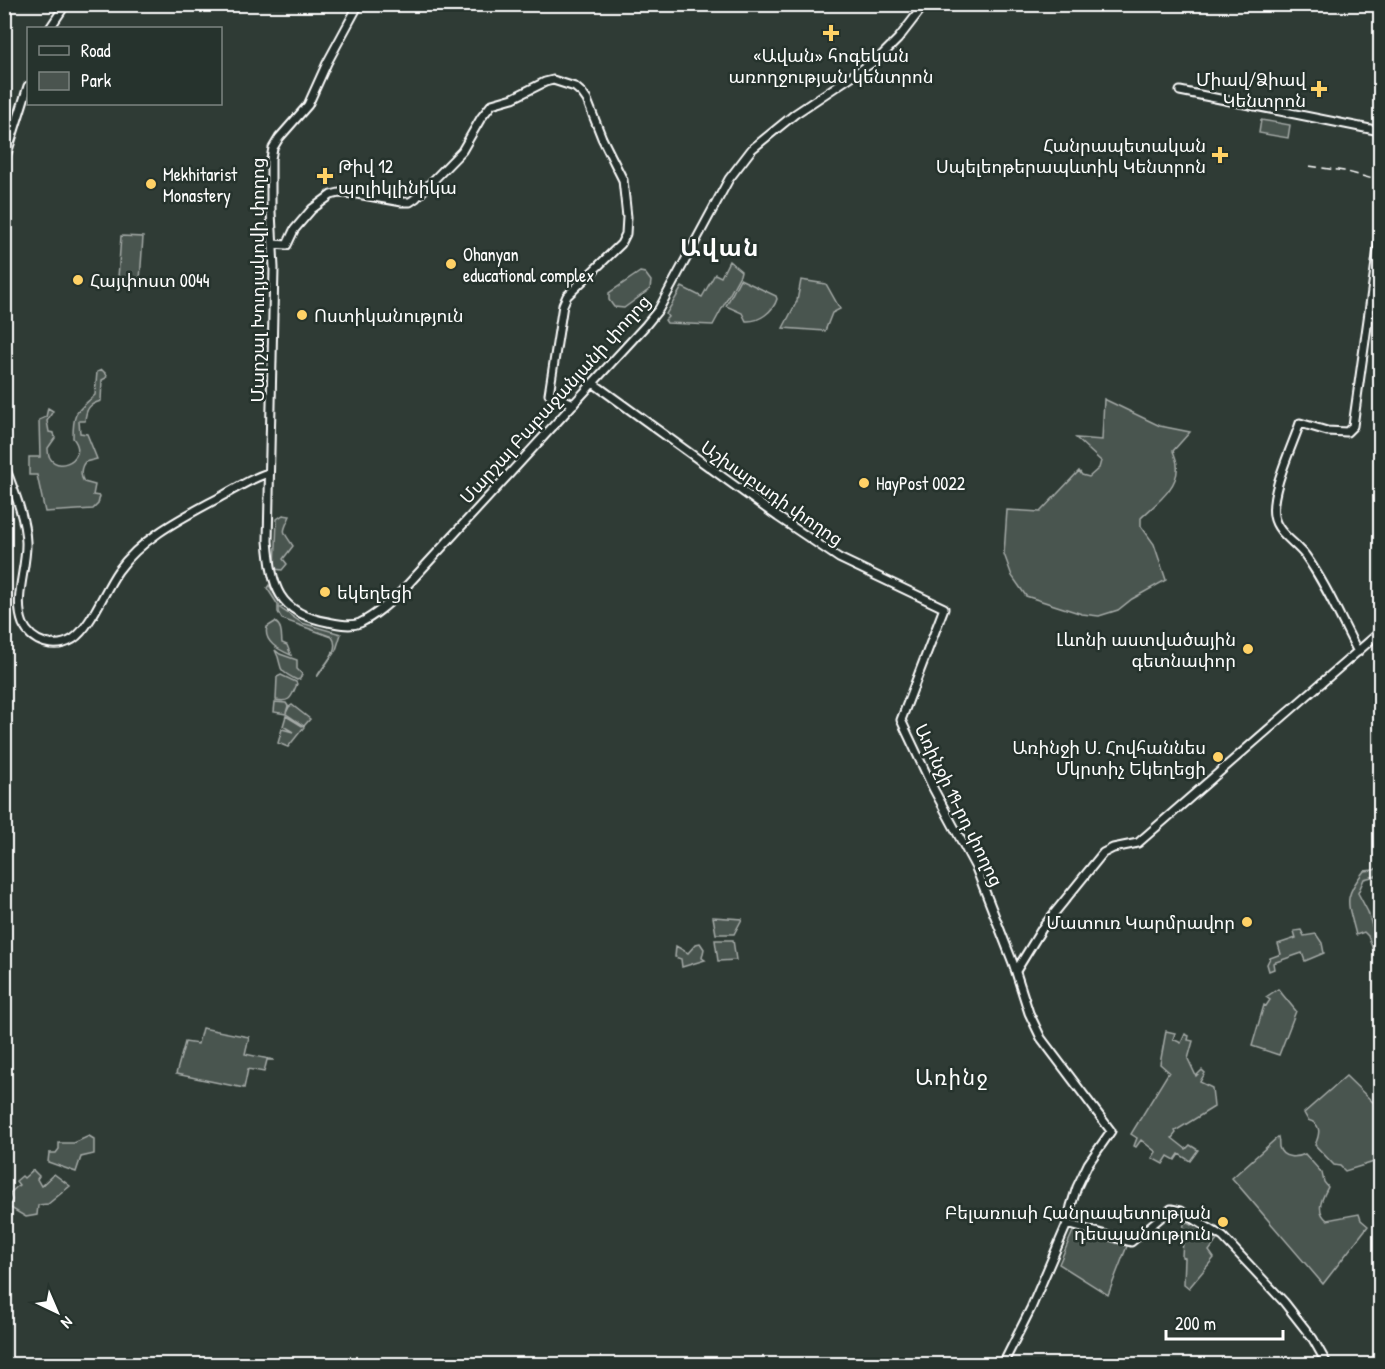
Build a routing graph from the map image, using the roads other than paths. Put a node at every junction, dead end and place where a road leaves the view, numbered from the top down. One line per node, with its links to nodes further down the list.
1 (66, 4): 4 (street)
2 (359, 4): 10 (street, Մարշալ Խուդյակովի փողոց)
3 (925, 4): 11 (street, Մարշալ Բաբաջանյանի փողոց)
4 (51, 27)
5 (27, 89): 8 (street)
6 (1180, 91): 7 (street)
7 (1380, 131)
8 (4, 164)
9 (1380, 234): 16 (street)
10 (273, 244): 12 (street); 14 (street, Մարշալ Խուդյակովի փողոց)
11 (593, 383): 12 (street, Մարշալ Բաբաջանյանի փողոց); 17 (street, Աշխաբադի փողոց)
12 (574, 404): 14 (street, Մարշալ Բաբաջանյանի փողոց)
13 (4, 464): 14 (street)
14 (268, 473)
15 (1380, 632): 16 (street)
16 (1358, 652): 18 (street)
17 (901, 720): 18 (street, Առինջի 19-րդ փողոց)
18 (1016, 971): 19 (street, Առինջի 19-րդ փողոց)
19 (1067, 1224): 20 (street); 21 (street)
20 (1003, 1365)
21 (1327, 1365)

